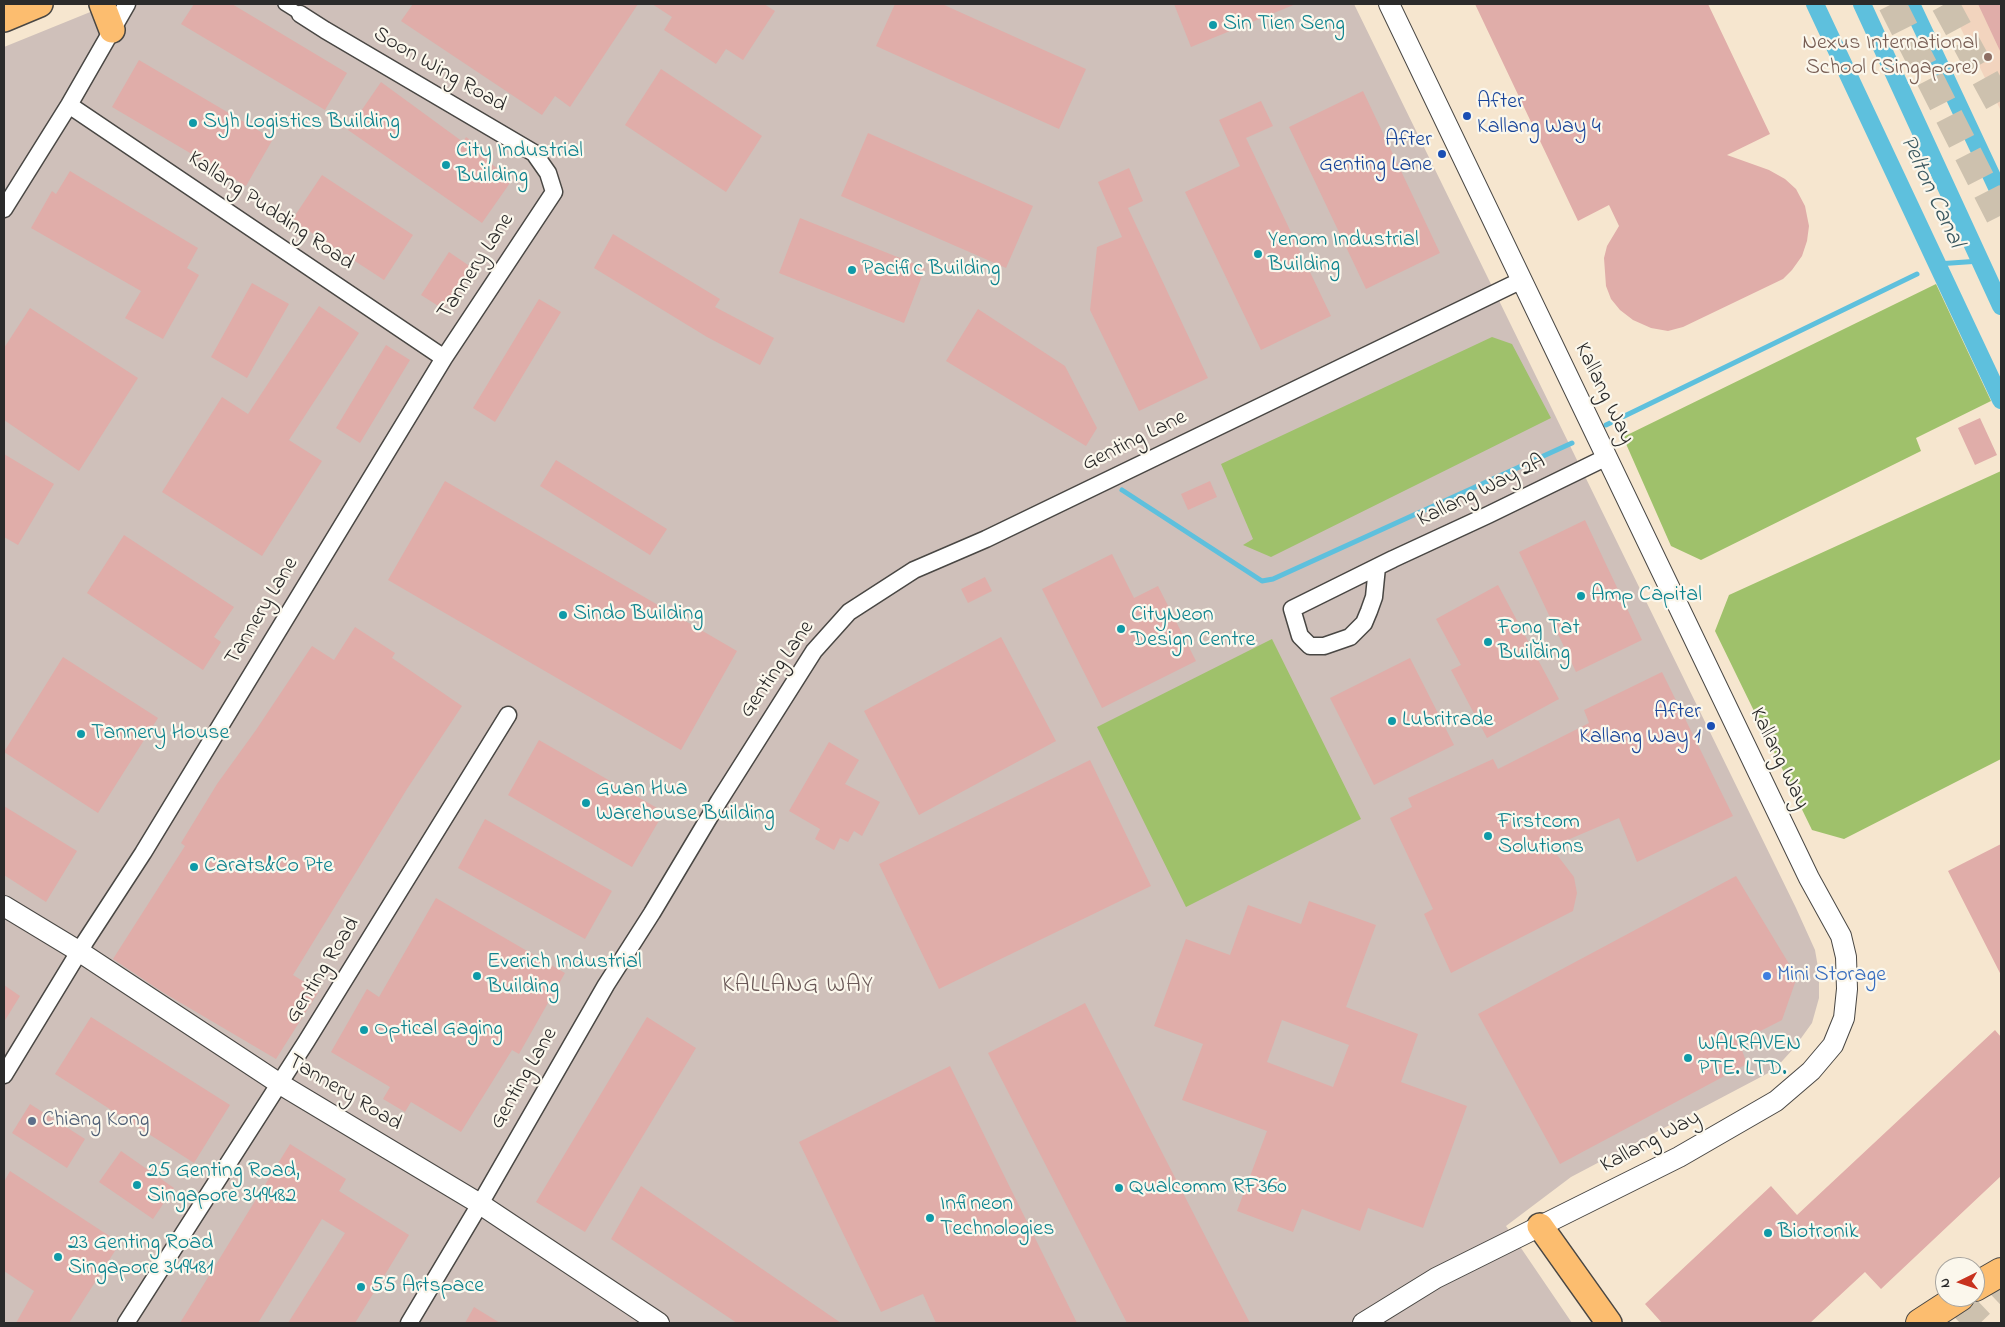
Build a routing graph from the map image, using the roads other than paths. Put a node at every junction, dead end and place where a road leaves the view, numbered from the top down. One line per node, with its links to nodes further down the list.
1 (40, 4): 7 (main road)
2 (102, 4): 8 (main road)
3 (127, 4): 8 (street)
4 (284, 4): 6 (street)
5 (1389, 4): 12 (street, Kallang Way)
6 (300, 14): 10 (street, Soon Wing Road)
7 (4, 19)
8 (112, 30): 9 (street)
9 (69, 104): 11 (street); 13 (street, Kallang Pudding Road)
10 (548, 173): 13 (street, Tannery Lane)
11 (4, 209)
12 (1522, 280): 14 (street, Kallang Way); 21 (street, Genting Lane)
13 (444, 358): 18 (street, Tannery Lane)
14 (1603, 450): 15 (street, Kallang Way 2A); 22 (street, Kallang Way)
15 (1377, 567): 15 (street, Kallang Way 2A)
16 (508, 715): 20 (street, Genting Road)
17 (4, 906): 18 (street, Tannery Road)
18 (80, 952): 19 (street, Tannery Lane); 20 (street, Tannery Road)
19 (4, 1075)
20 (280, 1084): 21 (street, Tannery Road); 26 (street, Genting Road)
21 (480, 1204): 27 (street, Genting Lane); 28 (street, Tannery Road)
22 (1540, 1226): 29 (street, Kallang Way); 30 (main road)
23 (2001, 1272): 24 (highway)
24 (1985, 1281)
25 (1945, 1307): 31 (highway)
26 (126, 1323)
27 (409, 1323)
28 (659, 1323)
29 (1363, 1323)
30 (1609, 1323)
31 (1920, 1323)

